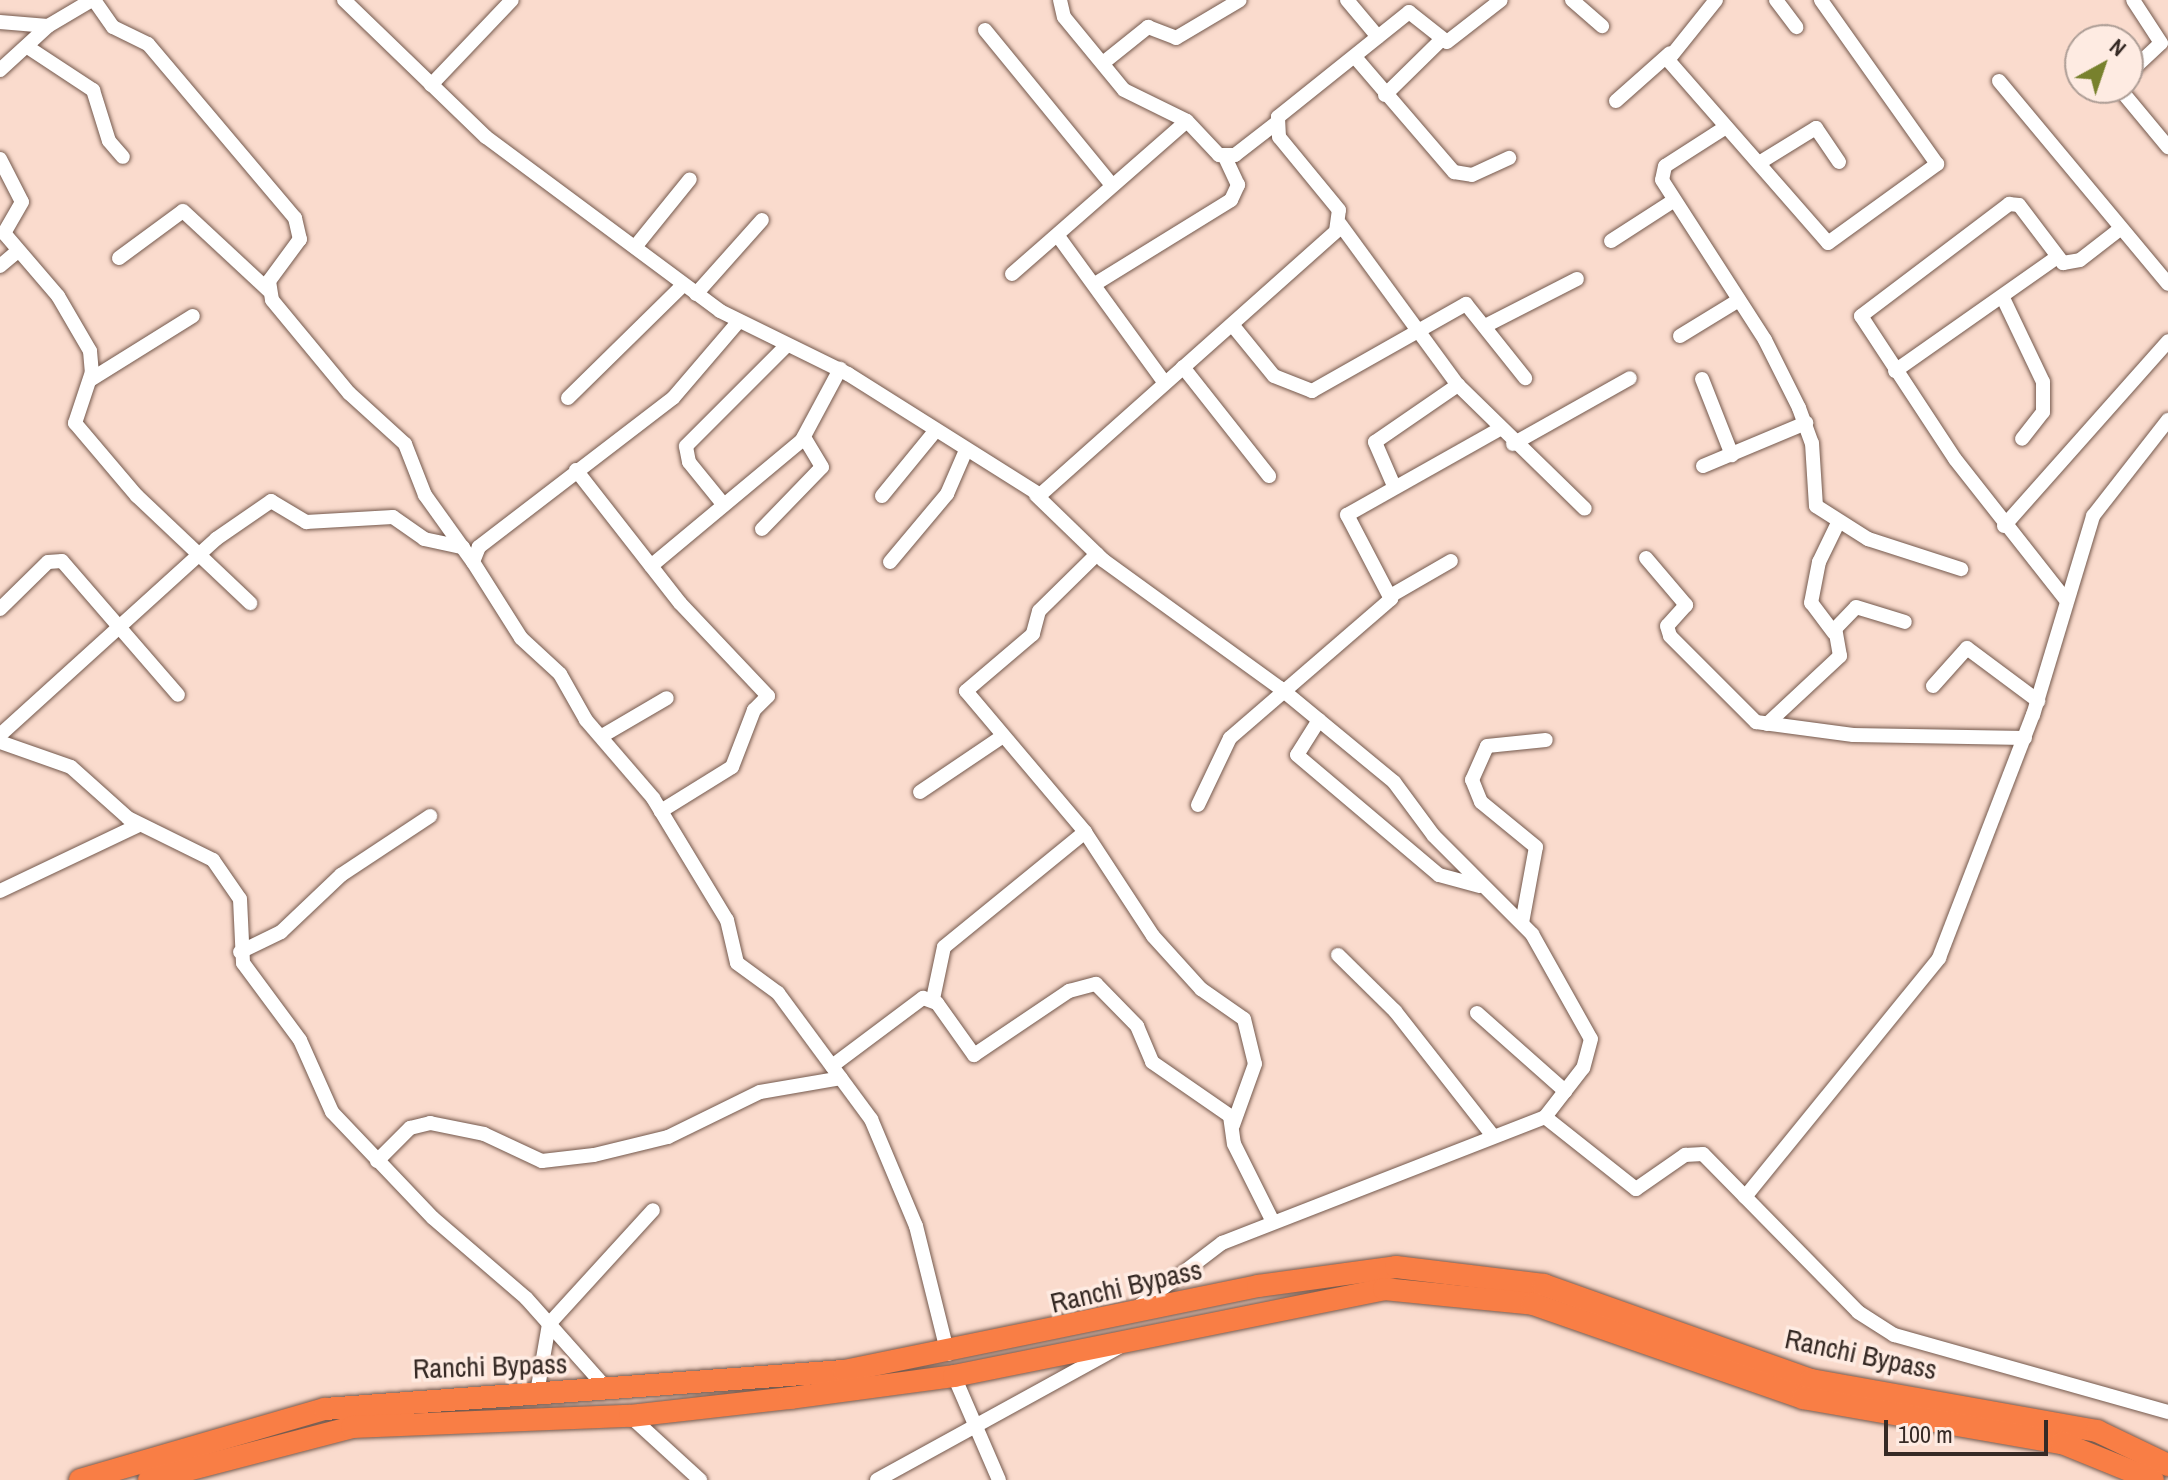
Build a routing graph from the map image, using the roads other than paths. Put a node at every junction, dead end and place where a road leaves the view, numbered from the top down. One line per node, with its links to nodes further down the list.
1 (93, 0): 15 (street); 60 (street)
2 (344, 0): 28 (street)
3 (512, 0): 28 (street)
4 (1060, 0): 25 (street)
5 (1240, 0): 25 (street)
6 (1347, 0): 19 (street)
7 (1501, 0): 20 (street)
8 (1572, 0): 16 (street)
9 (1716, 0): 22 (street)
10 (1776, 0): 17 (street)
11 (1821, 0): 41 (street)
12 (2133, 0): 24 (street)
13 (1412, 6): 19 (street); 20 (street)
14 (0, 22): 15 (street)
15 (48, 26): 21 (street)
16 (1602, 26)
17 (1796, 27)
18 (985, 30): 43 (street)
19 (1378, 37): 23 (street)
20 (1442, 39): 29 (street)
21 (29, 48): 26 (street); 36 (street)
22 (1670, 53): 30 (street); 34 (street)
23 (1355, 57): 29 (street); 33 (street)
24 (2144, 59)
25 (1103, 63): 32 (street)
26 (0, 70)
27 (1999, 81): 47 (street)
28 (431, 85): 50 (street)
29 (1385, 95): 37 (street)
30 (1616, 101)
31 (2132, 104): 35 (street)
32 (1187, 121): 39 (street); 43 (street)
33 (1275, 124): 39 (street); 46 (street)
34 (1726, 127): 41 (street); 44 (street)
35 (2168, 147)
36 (123, 157)
37 (1509, 158)
38 (0, 159): 51 (street)
39 (1226, 159): 57 (street)
40 (1839, 162): 41 (street)
41 (1759, 163)
42 (690, 179): 50 (street)
43 (1111, 184): 48 (street)
44 (1673, 201): 49 (street); 62 (street)
45 (762, 220): 59 (street)
46 (1340, 224): 66 (street); 67 (street)
47 (2120, 229): 53 (street); 58 (street)
48 (1058, 236): 55 (street); 57 (street)
49 (1611, 241)
50 (635, 247): 59 (street)
51 (18, 251): 54 (street); 77 (street)
52 (119, 258): 60 (street)
53 (2056, 258): 61 (street); 73 (street)
54 (0, 266)
55 (1012, 274)
56 (1577, 279): 65 (street)
57 (1095, 284): 78 (street)
58 (2168, 284)
59 (689, 289): 64 (street); 80 (street)
60 (268, 290): 101 (street)
61 (2003, 298): 73 (street); 86 (street)
62 (1739, 300): 68 (street); 82 (street)
63 (193, 316): 77 (street)
64 (739, 321): 70 (street); 91 (street)
65 (1487, 325): 67 (street); 74 (street)
66 (1234, 327): 67 (street); 71 (street)
67 (1420, 332): 79 (street)
68 (1680, 336)
69 (2168, 341): 99 (street)
70 (787, 345): 72 (street); 96 (street)
71 (1183, 367): 78 (street); 92 (street)
72 (840, 369): 83 (street); 85 (street)
73 (1895, 371): 99 (street)
74 (1525, 378)
75 (1630, 378): 87 (street)
76 (1702, 379): 89 (street)
77 (90, 380): 102 (street)
78 (1164, 382): 94 (street)
79 (1458, 385): 84 (street); 93 (street)
80 (568, 398)
81 (2168, 420): 111 (street)
82 (1806, 423): 89 (street); 98 (street)
83 (936, 430): 88 (street); 95 (street)
84 (1498, 430): 87 (street); 93 (street)
85 (804, 437): 96 (street); 100 (street)
86 (2022, 439)
87 (1513, 444): 97 (street)
88 (966, 450): 94 (street); 107 (street)
89 (1732, 455): 90 (street)
90 (1703, 466)
91 (576, 470): 106 (street); 108 (street)
92 (1269, 476)
93 (1394, 486): 110 (street)
94 (1036, 495): 103 (street)
95 (882, 496)
96 (723, 504): 108 (street)
97 (1585, 509)
98 (1837, 525): 109 (street); 116 (street)
99 (2004, 526): 111 (street)
100 (762, 529)
101 (463, 547): 102 (street); 106 (street)
102 (199, 554): 112 (street); 115 (street)
103 (1097, 554): 118 (street); 126 (street)
104 (1646, 558): 123 (street)
105 (1451, 561): 110 (street)
106 (473, 562): 125 (street)
107 (890, 562)
108 (651, 566): 132 (street)
109 (1961, 569)
110 (1392, 595): 118 (street)
111 (2066, 600): 121 (street)
112 (250, 603)
113 (0, 609): 115 (street)
114 (1905, 622): 116 (street)
115 (120, 624): 119 (street); 124 (street)
116 (1834, 633): 123 (street)
117 (1933, 686): 121 (street)
118 (1280, 688): 122 (street); 131 (street)
119 (178, 695)
120 (667, 698): 125 (street)
121 (2038, 701): 127 (street)
122 (1319, 720): 136 (street); 136 (street)
123 (1767, 724): 127 (street)
124 (0, 735)
125 (602, 736): 132 (street)
126 (1003, 736): 130 (street); 135 (street)
127 (2025, 738): 149 (street)
128 (1546, 740): 138 (street)
129 (0, 742): 134 (street)
130 (920, 792)
131 (1198, 805)
132 (661, 811): 143 (street)
133 (430, 816): 139 (street)
134 (139, 825): 137 (street); 139 (street)
135 (1085, 832): 141 (street); 146 (street)
136 (1480, 886): 138 (street)
137 (0, 891)
138 (1522, 923): 144 (street)
139 (240, 952): 148 (street)
140 (1338, 955): 147 (street)
141 (933, 999): 143 (street); 146 (street)
142 (1477, 1013): 144 (street)
143 (837, 1072): 148 (street); 155 (street)
144 (1565, 1091): 145 (street)
145 (1545, 1117): 147 (street); 149 (street)
146 (1233, 1125): 151 (street)
147 (1493, 1136): 151 (street)
148 (377, 1161): 153 (street)
149 (1745, 1197): 158 (street)
150 (653, 1210): 153 (street)
151 (1273, 1222): 152 (street)
152 (1124, 1318): 155 (highway, Ranchi Bypass); 161 (highway, Ranchi Bypass)
153 (549, 1324): 156 (street); 157 (street)
154 (1126, 1342): 155 (highway, Ranchi Bypass); 160 (street); 167 (highway, Ranchi Bypass)
155 (951, 1365): 156 (highway, Ranchi Bypass); 159 (highway, Ranchi Bypass); 160 (street)
156 (610, 1392): 157 (highway, Ranchi Bypass)
157 (537, 1393): 162 (highway, Ranchi Bypass)
158 (2168, 1412)
159 (630, 1416): 163 (highway, Ranchi Bypass); 164 (street)
160 (976, 1425): 165 (street); 166 (street)
161 (2168, 1465)
162 (80, 1480)
163 (149, 1480)
164 (700, 1480)
165 (877, 1480)
166 (999, 1480)
167 (2153, 1480)

